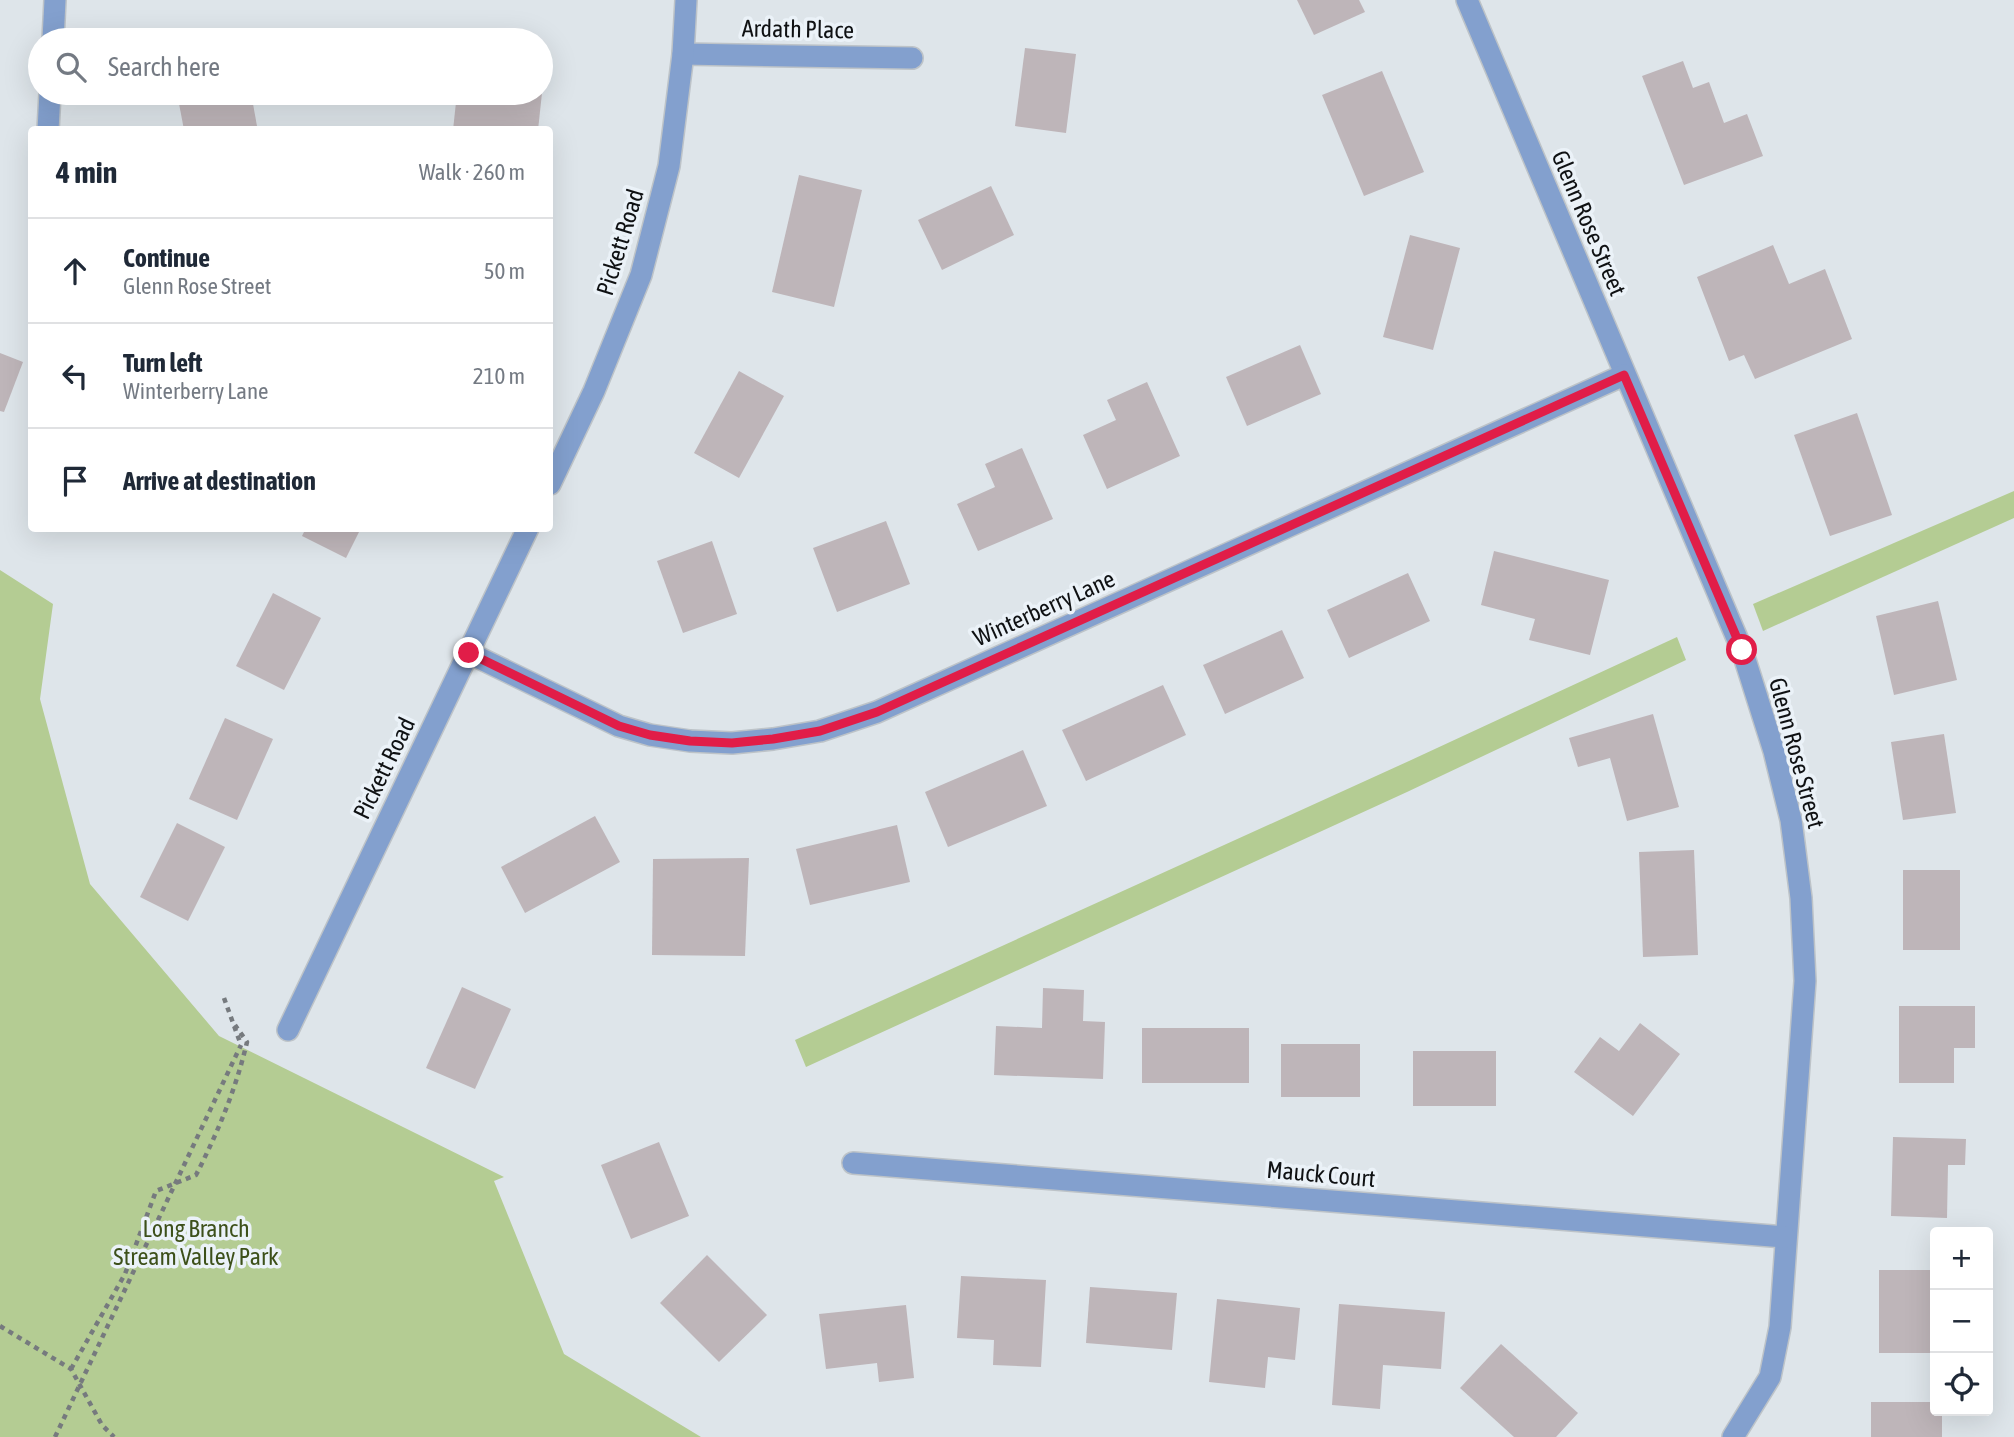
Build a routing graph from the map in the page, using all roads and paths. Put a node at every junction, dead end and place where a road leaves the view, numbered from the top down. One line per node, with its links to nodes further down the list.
1 (55, 0): 4 (street)
2 (686, 0): 5 (street, Pickett Road)
3 (1467, 0): 9 (street, Glenn Rose Street)
4 (54, 28)
5 (683, 54): 6 (street, Ardath Place); 10 (street, Pickett Road)
6 (912, 58)
7 (49, 105): 8 (street)
8 (48, 126)
9 (1624, 375): 12 (street, Winterberry Lane); 17 (street, Glenn Rose Street)
10 (553, 478)
11 (526, 532): 12 (street, Pickett Road)
12 (469, 653): 15 (street, Pickett Road)
13 (224, 998): 14 (path)
14 (235, 1024): 19 (path); 20 (path, bridge)
15 (288, 1030)
16 (853, 1163): 17 (street, Mauck Court)
17 (1785, 1237): 22 (street, Glenn Rose Street)
18 (0, 1326): 19 (path)
19 (71, 1369): 21 (path)
20 (55, 1437)
21 (114, 1437)
22 (1732, 1437)

